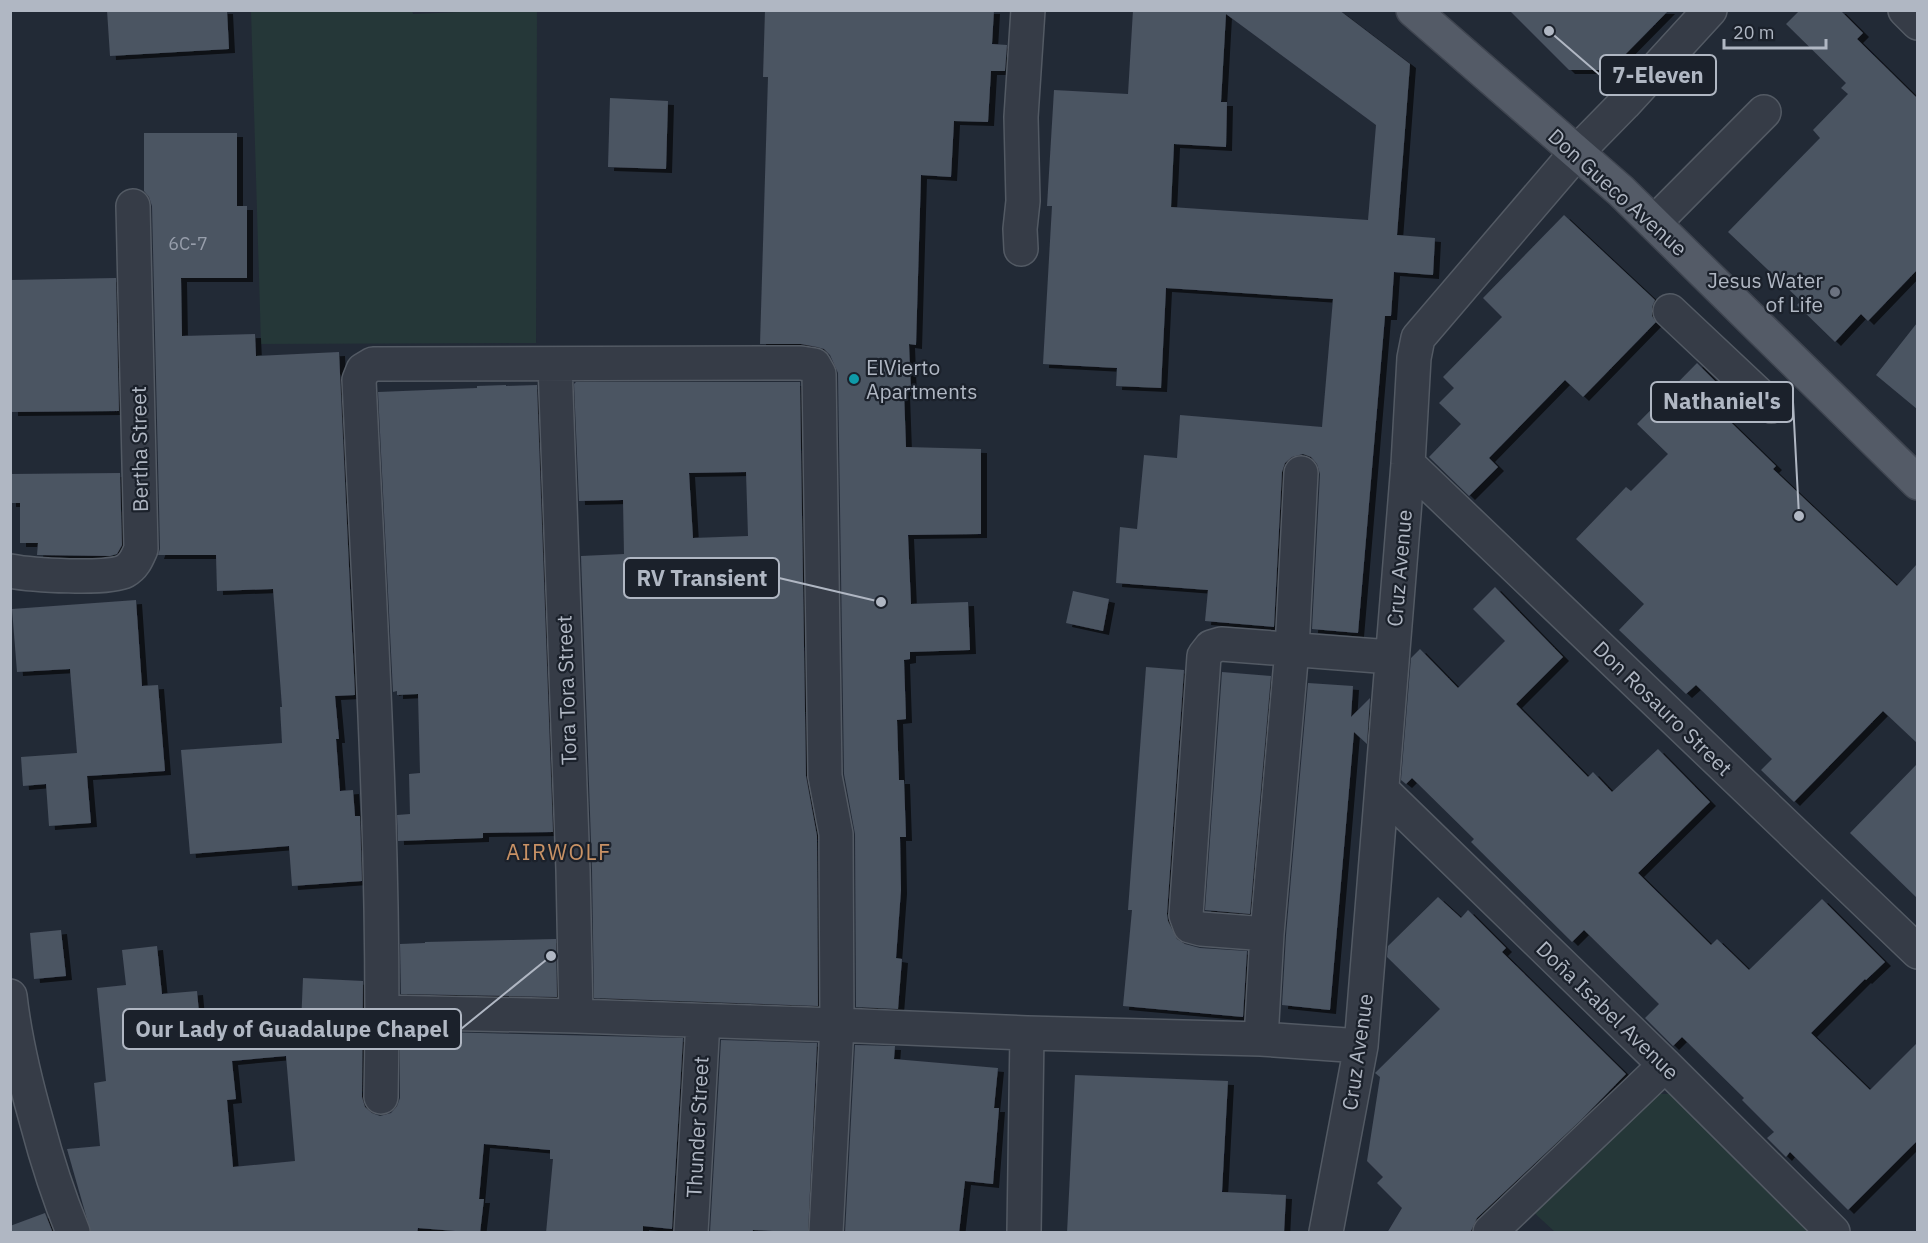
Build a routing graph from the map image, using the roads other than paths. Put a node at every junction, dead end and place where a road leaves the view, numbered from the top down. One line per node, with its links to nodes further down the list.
1 (1028, 10): 10 (street)
2 (1413, 10): 7 (main road, Don Gueco Avenue)
3 (1710, 10): 7 (street, Cruz Avenue)
4 (1905, 10): 5 (street)
5 (1917, 23)
6 (1764, 112): 9 (street)
7 (1576, 153): 9 (main road, Don Gueco Avenue); 14 (street, Cruz Avenue)
8 (133, 206): 17 (street, Bertha Street)
9 (1654, 223): 16 (main road, Don Gueco Avenue)
10 (1021, 249)
11 (1670, 311): 13 (street)
12 (555, 364): 24 (street); 25 (street, Tora Tora Street); 27 (street)
13 (1771, 406)
14 (1408, 464): 19 (street, Cruz Avenue); 22 (street, Don Rosauro Street)
15 (1301, 473): 18 (street)
16 (1917, 483)
17 (10, 571)
18 (1292, 649): 19 (street); 21 (street); 21 (street)
19 (1391, 657): 20 (street, Cruz Avenue)
20 (1382, 790): 30 (street, Cruz Avenue); 31 (street, Doña Isabel Avenue)
21 (1266, 934): 29 (street)
22 (1917, 952)
23 (10, 996): 33 (street)
24 (382, 1012): 25 (street); 32 (street)
25 (576, 1017): 26 (street)
26 (703, 1021): 27 (street); 34 (street, Thunder Street)
27 (837, 1025): 28 (street); 35 (street)
28 (1027, 1033): 29 (street); 36 (street)
29 (1262, 1039): 30 (street)
30 (1361, 1046): 37 (street, Cruz Avenue)
31 (1665, 1065): 38 (street); 39 (street, Doña Isabel Avenue)
32 (381, 1097)
33 (73, 1233)
34 (692, 1233)
35 (825, 1233)
36 (1024, 1233)
37 (1326, 1233)
38 (1490, 1233)
39 (1833, 1233)

